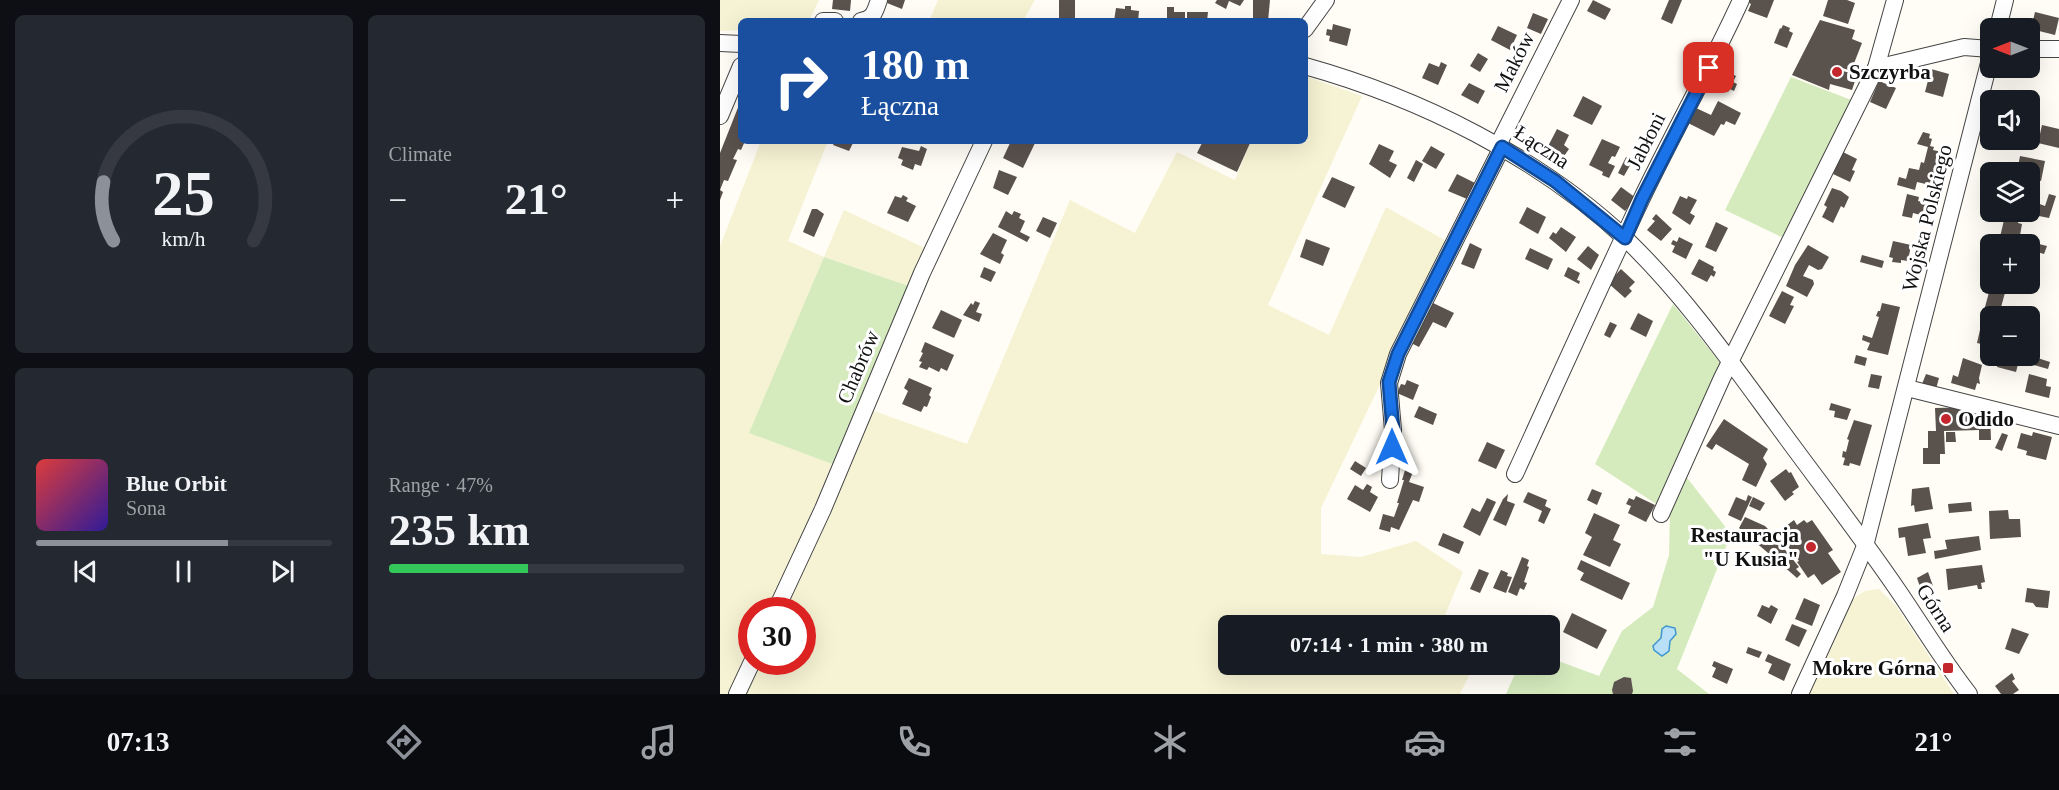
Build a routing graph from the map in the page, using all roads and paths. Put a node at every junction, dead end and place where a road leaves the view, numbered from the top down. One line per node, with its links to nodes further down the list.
1 (879, 0): 7 (street)
2 (1326, 0): 9 (street)
3 (1571, 0): 21 (street, Maków)
4 (1741, 0): 22 (street, Jabłoni)
5 (1894, 0): 16 (street)
6 (2005, 0): 8 (street)
7 (870, 18)
8 (2000, 18)
9 (1308, 25)
10 (720, 43): 11 (street)
11 (738, 44)
12 (1980, 49): 16 (street)
13 (2040, 49): 14 (street)
14 (2059, 49)
15 (1308, 67): 21 (street, Łączna)
16 (1876, 68): 23 (street)
17 (738, 73): 19 (street)
18 (1985, 78): 24 (street, Wojska Polskiego)
19 (720, 116)
20 (983, 144): 30 (street, Chabrów)
21 (1500, 146): 22 (street, Łączna); 27 (street, Maków)
22 (1625, 238): 23 (street, Łączna); 26 (street, Jabłoni)
23 (1731, 362): 28 (street); 29 (street, Łączna)
24 (1907, 388): 25 (street); 29 (street, Wojska Polskiego)
25 (2059, 426)
26 (1515, 474)
27 (1390, 480)
28 (1661, 514)
29 (1865, 546): 33 (street, Wojska Polskiego); 34 (street, Górna)
30 (782, 597)
31 (746, 675): 32 (street)
32 (737, 694)
33 (1800, 694)
34 (1969, 694)

